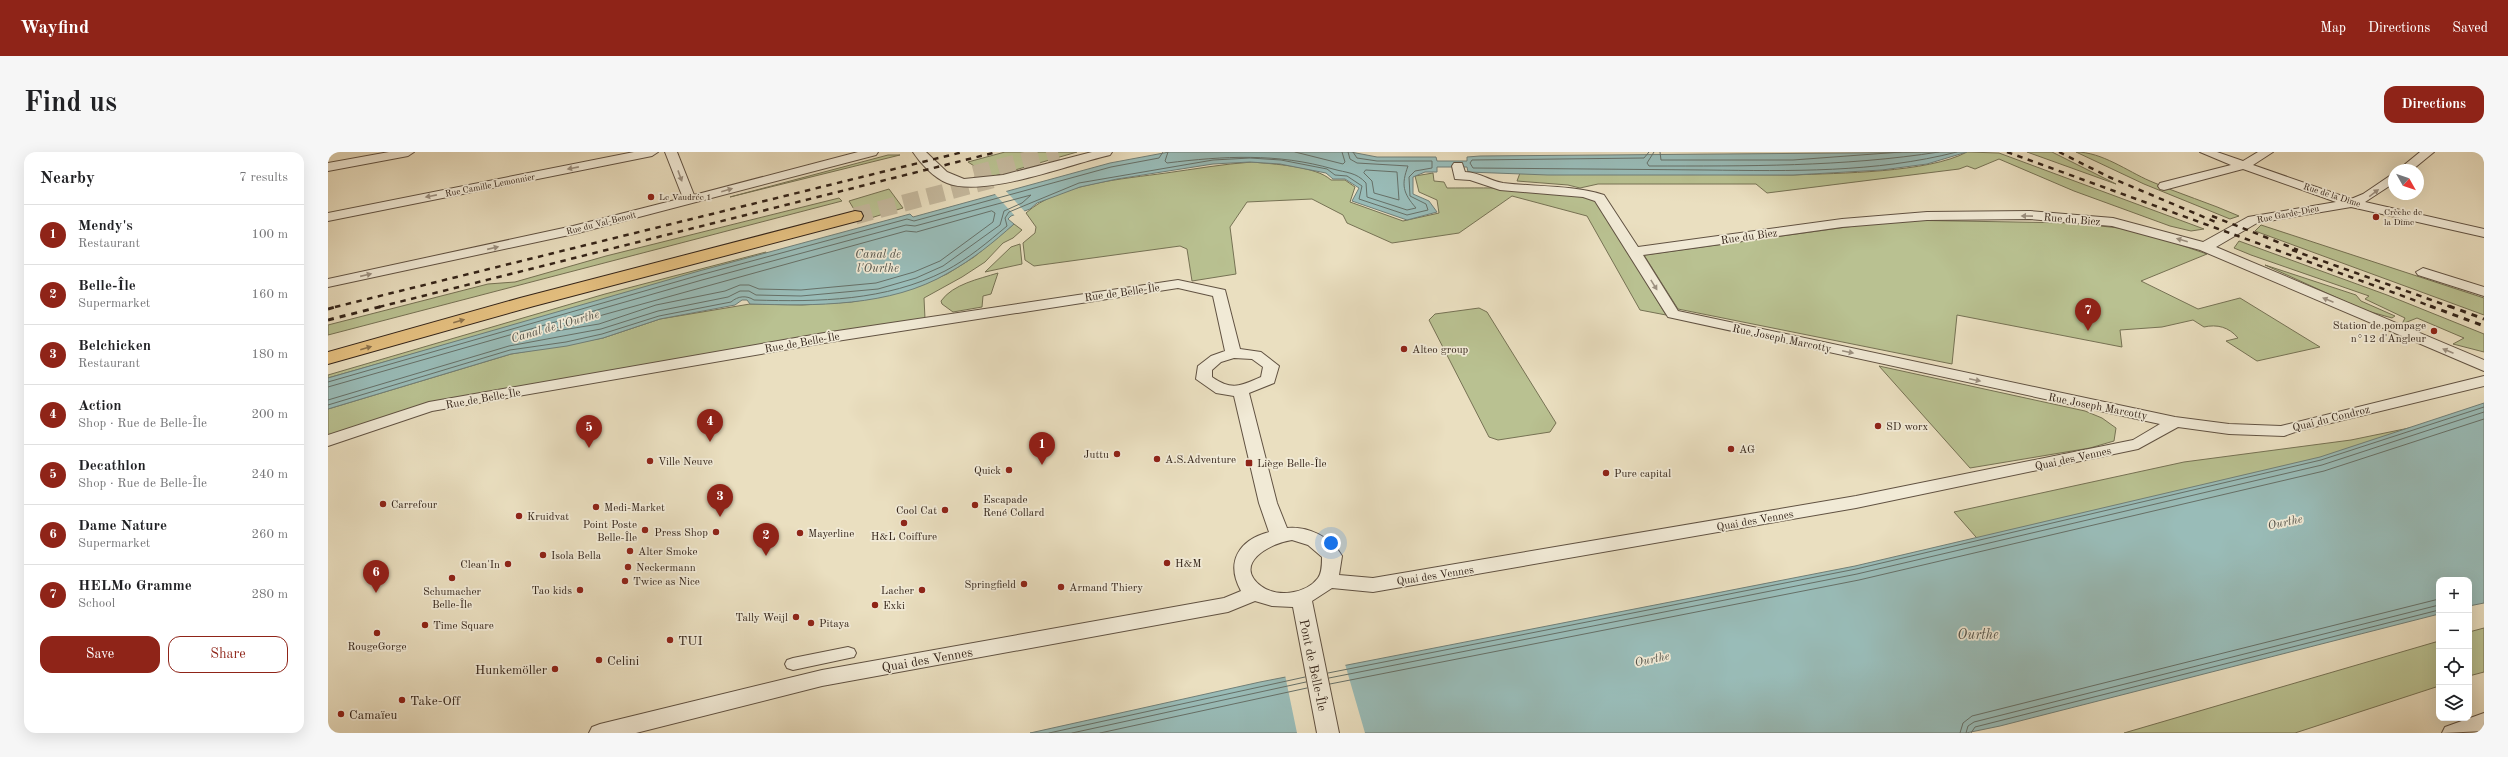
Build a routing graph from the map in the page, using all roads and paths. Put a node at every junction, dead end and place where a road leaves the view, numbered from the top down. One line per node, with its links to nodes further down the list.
1 (408, 152): 13 (street)
2 (652, 152): 18 (street, Rue Camille Lemonnier, one-way to 18)
3 (671, 152): 16 (street, one-way to 16)
4 (872, 152): 16 (street, Rue du Val-Benoît, one-way to 4)
5 (919, 152): 6 (street)
6 (1106, 152)
7 (2206, 152): 12 (street, Rue de la Dîme)
8 (2267, 152): 12 (street)
9 (2422, 153): 11 (street)
10 (1457, 160): 21 (street, Rue Joseph Marcotty)
11 (2410, 164)
12 (2244, 166): 15 (street); 17 (street, Rue de la Dîme)
13 (328, 167)
14 (2388, 182): 17 (street, Rue Garde-Dieu, one-way to 14)
15 (2164, 186)
16 (690, 200): 23 (street, Rue du Val-Benoît, one-way to 16)
17 (2351, 203): 19 (street, Rue de la Dîme); 20 (street, Rue Garde-Dieu)
18 (328, 217)
19 (2484, 234)
20 (2205, 247): 21 (street, Rue du Biez, one-way to 21); 28 (street, Rue du Biez, one-way to 20)
21 (1634, 252): 31 (street, Rue Joseph Marcotty, one-way to 31)
22 (2423, 272): 24 (street)
23 (328, 283)
24 (2484, 292)
25 (328, 344): 27 (highway, one-way to 25)
26 (1233, 353): 30 (street); 30 (street); 32 (street, Rue de Belle-Île)
27 (328, 358)
28 (2484, 366)
29 (2484, 382): 31 (street, Quai du Condroz)
30 (1241, 392): 33 (street)
31 (2175, 422): 34 (street, Quai des Vennes)
32 (328, 441)
33 (1280, 535): 34 (street); 35 (street)
34 (1327, 581): 36 (street)
35 (1256, 592): 36 (street); 40 (street, Quai des Vennes)
36 (1301, 598): 41 (street, Pont de Belle-Île)
37 (848, 653): 38 (street)
38 (793, 664)
39 (2484, 722): 42 (street)
40 (600, 733)
41 (1328, 733)
42 (2453, 733)

